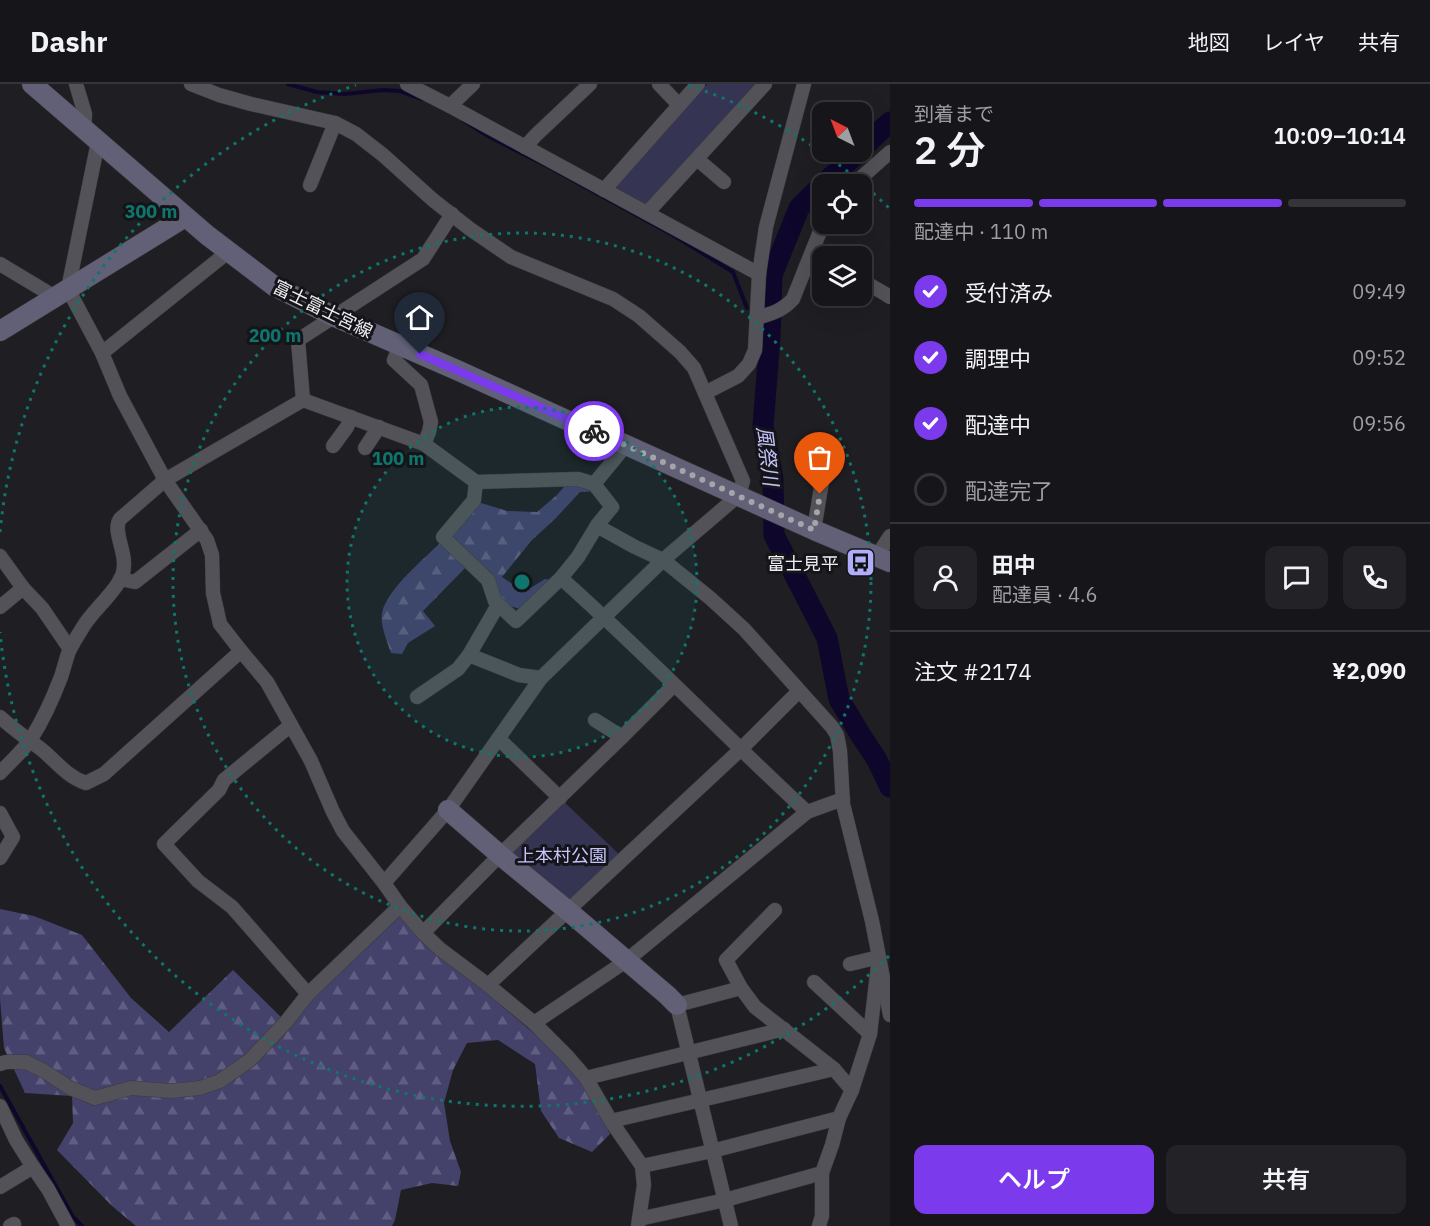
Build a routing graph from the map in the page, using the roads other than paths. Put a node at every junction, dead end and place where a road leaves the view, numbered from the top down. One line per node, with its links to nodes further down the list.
1 (32, 84): 15 (main road, 富士富士宮線)
2 (76, 84): 15 (street)
3 (191, 84): 11 (street)
4 (406, 84): 13 (street)
5 (473, 84): 13 (street)
6 (590, 84): 16 (street)
7 (659, 84): 12 (street)
8 (698, 84): 12 (street)
9 (765, 84): 18 (street)
10 (804, 84): 29 (street)
11 (221, 90): 14 (street)
12 (679, 105): 22 (street)
13 (450, 106): 16 (street)
14 (335, 123): 21 (street); 23 (street)
15 (91, 135): 25 (main road, 富士富士宮線); 31 (street)
16 (525, 147): 22 (street)
17 (890, 152): 19 (street)
18 (697, 159): 20 (street); 24 (street)
19 (865, 174)
20 (724, 182)
21 (310, 185)
22 (604, 190): 24 (street)
23 (452, 213): 33 (street); 38 (street)
24 (647, 213): 29 (street)
25 (185, 217): 26 (main road, 富士富士宮線); 31 (main road)
26 (228, 252): 33 (main road, 富士富士宮線); 37 (street)
27 (0, 264): 31 (street)
28 (812, 264): 34 (street)
29 (759, 274): 34 (street)
30 (872, 286): 32 (street)
31 (62, 293): 35 (main road); 37 (street)
32 (890, 297)
33 (333, 316): 36 (main road, 富士富士宮線); 39 (street)
34 (757, 318): 38 (street)
35 (0, 331)
36 (400, 345): 42 (street); 43 (main road, 富士富士宮線)
37 (102, 353): 47 (street)
38 (705, 393): 50 (street)
39 (303, 400): 40 (street); 47 (street)
40 (351, 417): 41 (street); 44 (street)
41 (379, 427): 42 (street); 45 (street)
42 (424, 444): 48 (street)
43 (626, 445): 49 (street); 50 (main road, 富士富士宮線)
44 (333, 446)
45 (365, 448)
46 (826, 457): 53 (street)
47 (165, 480): 52 (street); 59 (street)
48 (476, 482): 49 (street); 61 (street)
49 (594, 484): 51 (street)
50 (739, 495): 53 (main road, 富士富士宮線); 57 (street)
51 (597, 526): 57 (street); 58 (street)
52 (201, 530): 59 (street); 65 (street)
53 (814, 530): 56 (main road, 富士富士宮線)
54 (890, 536): 56 (street)
55 (0, 556): 60 (street)
56 (884, 559)
57 (663, 560): 63 (street); 69 (street)
58 (561, 578): 61 (street); 63 (street)
59 (120, 579): 64 (street)
60 (23, 588): 62 (street); 64 (street)
61 (498, 605): 66 (street)
62 (0, 607)
63 (604, 617): 67 (street); 68 (street)
64 (70, 649): 76 (street)
65 (241, 651): 73 (street); 76 (street)
66 (469, 655): 67 (street); 70 (street)
67 (540, 678): 75 (street)
68 (674, 685): 74 (street); 77 (street)
69 (799, 691): 77 (street); 80 (street)
70 (417, 697)
71 (0, 717): 76 (street)
72 (595, 720): 74 (street)
73 (291, 725): 86 (street); 97 (street)
74 (622, 737): 79 (street)
75 (499, 740): 79 (street); 81 (street)
76 (29, 741): 78 (street)
77 (740, 750): 83 (street); 88 (street)
78 (0, 773)
79 (560, 798): 84 (street)
80 (843, 799): 83 (street); 91 (street)
81 (448, 810): 84 (main road); 86 (street)
82 (0, 813): 85 (street)
83 (807, 813): 92 (street)
84 (500, 855): 88 (main road); 90 (street)
85 (0, 858)
86 (384, 883): 87 (street)
87 (400, 906): 90 (street); 97 (street)
88 (567, 910): 92 (main road); 95 (street)
89 (775, 910): 96 (street)
90 (423, 933): 95 (street)
91 (879, 957): 93 (street); 99 (street); 102 (street)
92 (626, 961): 98 (main road); 100 (street)
93 (850, 964)
94 (814, 982): 102 (street)
95 (489, 985): 100 (street)
96 (741, 988): 98 (street); 101 (street)
97 (308, 994): 104 (street)
98 (677, 1005): 103 (street)
99 (890, 1015)
100 (534, 1023): 106 (street)
101 (784, 1029): 103 (street); 105 (street)
102 (870, 1034): 107 (street)
103 (689, 1052): 106 (street); 108 (street)
104 (0, 1064)
105 (834, 1069): 107 (street); 108 (street)
106 (586, 1078): 111 (street)
107 (852, 1090): 110 (street)
108 (700, 1100): 111 (street); 112 (street)
109 (0, 1106): 114 (street)
110 (839, 1118): 112 (street); 115 (street)
111 (611, 1121): 113 (street)
112 (712, 1151): 113 (street); 117 (street)
113 (642, 1166): 118 (street)
114 (33, 1167): 116 (street); 119 (street)
115 (822, 1173): 117 (street); 121 (street)
116 (0, 1187)
117 (725, 1200): 118 (street); 120 (street)
118 (639, 1223)
119 (68, 1226)
120 (731, 1226)
121 (817, 1226)

